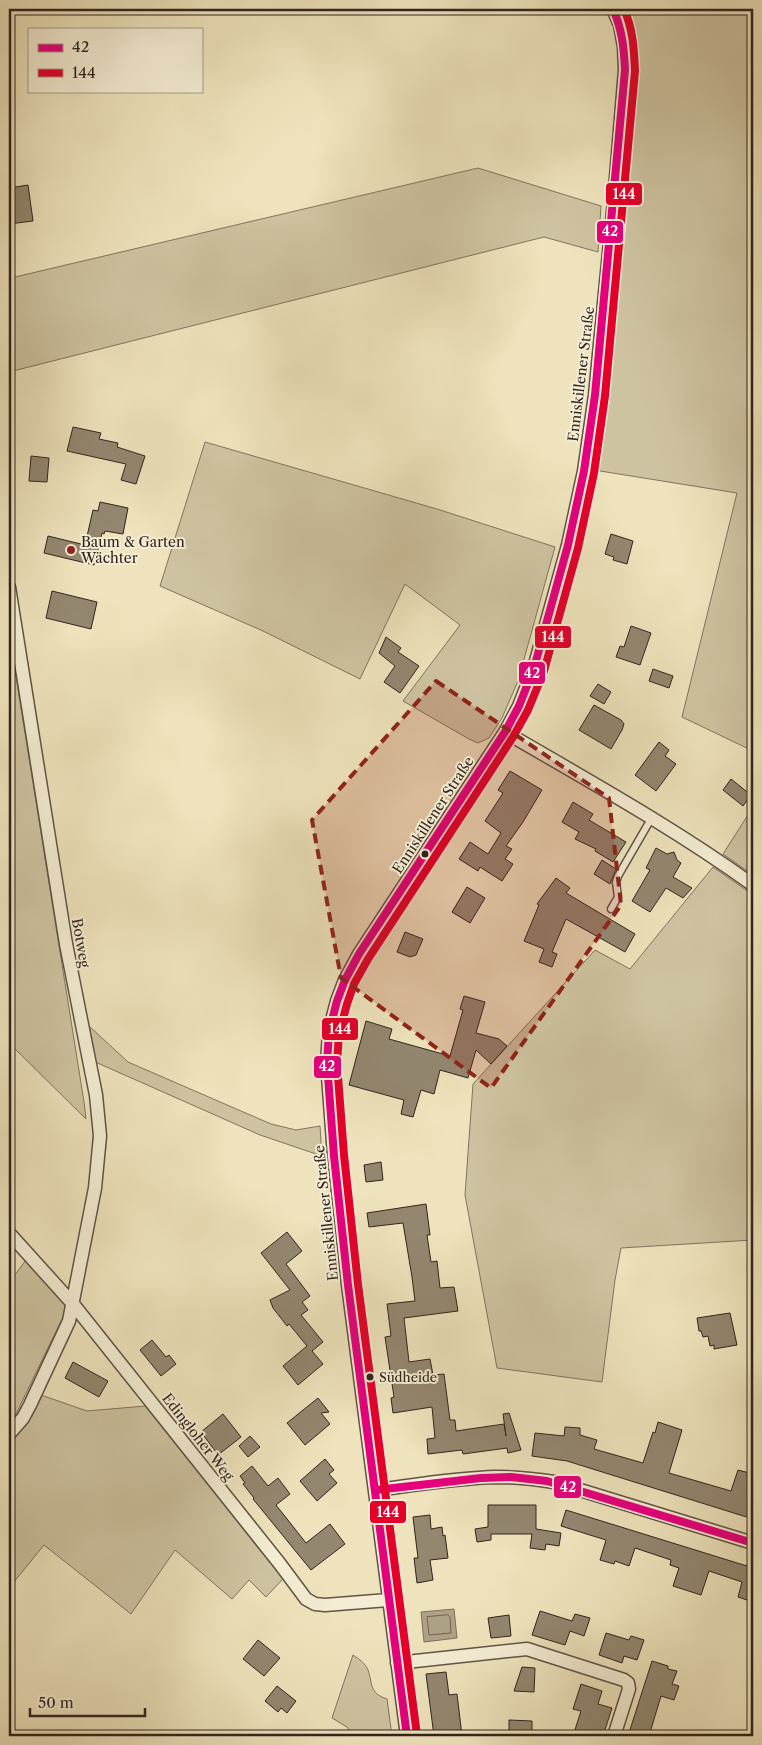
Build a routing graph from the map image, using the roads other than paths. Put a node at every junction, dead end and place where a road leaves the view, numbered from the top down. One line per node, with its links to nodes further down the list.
1 (613, 9): 3 (street, Enniskillener Straße)
2 (9, 587): 8 (street, Botweg)
3 (505, 732): 4 (street); 10 (street, Enniskillener Straße)
4 (652, 818): 5 (street); 6 (lane)
5 (753, 884)
6 (611, 909)
7 (9, 1233): 8 (street, Edingloher Weg)
8 (73, 1304): 9 (street, Botweg); 12 (street, Edingloher Weg)
9 (9, 1434)
10 (376, 1490): 11 (street); 12 (street, Enniskillener Straße)
11 (753, 1543)
12 (388, 1600): 13 (street, Enniskillener Straße)
13 (397, 1663): 14 (street, Enniskillener Straße); 15 (street)
14 (407, 1736)
15 (614, 1736)

